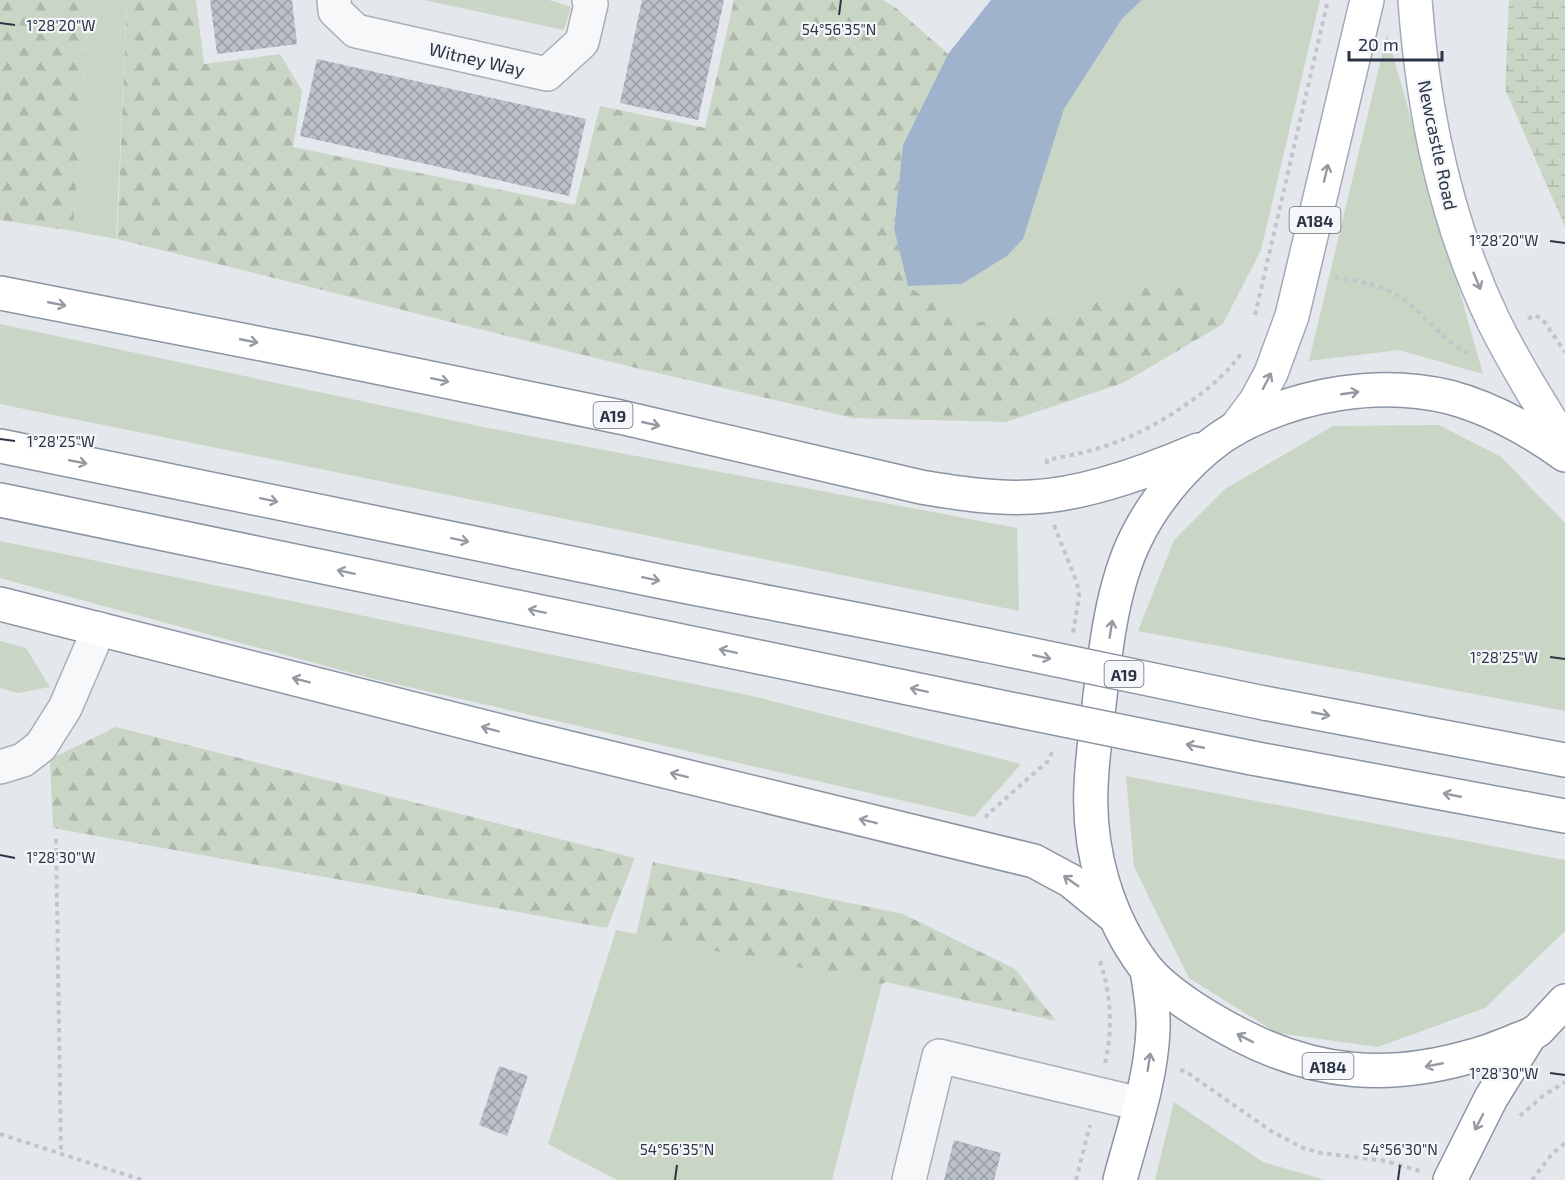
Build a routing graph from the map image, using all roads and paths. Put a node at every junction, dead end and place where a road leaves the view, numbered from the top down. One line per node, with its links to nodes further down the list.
1 (334, 0): 2 (lane, Witney Way)
2 (589, 0)
3 (1328, 0): 9 (path)
4 (1367, 0): 13 (main road, A184, one-way to 4)
5 (1415, 0): 14 (main road, Newcastle Road, one-way to 14)
6 (1326, 275): 12 (path)
7 (0, 293): 13 (main road, A19, one-way to 13)
8 (1535, 315): 11 (path)
9 (1254, 322)
10 (1246, 346): 17 (path)
11 (1565, 352)
12 (1470, 354)
13 (1227, 435): 16 (main road, A184, one-way to 16); 25 (main road, A184, one-way to 13)
14 (1565, 444)
15 (0, 446): 21 (main road, A19, one-way to 21, bridge)
16 (1565, 455)
17 (1047, 460)
18 (0, 500): 23 (main road, one-way to 18, bridge)
19 (0, 604): 20 (main road)
20 (99, 629): 22 (lane); 25 (main road, one-way to 20)
21 (1565, 760)
22 (0, 767)
23 (1565, 816)
24 (56, 839): 37 (path)
25 (1116, 918): 27 (main road, A184)
26 (1097, 952): 32 (path)
27 (1147, 970): 29 (main road, A184, one-way to 27); 33 (main road, A184, one-way to 27)
28 (1565, 1001): 29 (main road, A184)
29 (1544, 1030): 38 (main road, A184, one-way to 38)
30 (1175, 1069): 38 (path)
31 (1565, 1082): 34 (path)
32 (1097, 1094): 33 (lane); 40 (lane); 41 (path)
33 (1140, 1104): 42 (main road, A184)
34 (1517, 1119)
35 (0, 1134): 37 (path)
36 (1565, 1143): 43 (path)
37 (61, 1154): 39 (path)
38 (1440, 1177)
39 (142, 1180)
40 (909, 1180)
41 (1077, 1180)
42 (1120, 1180)
43 (1532, 1180)

